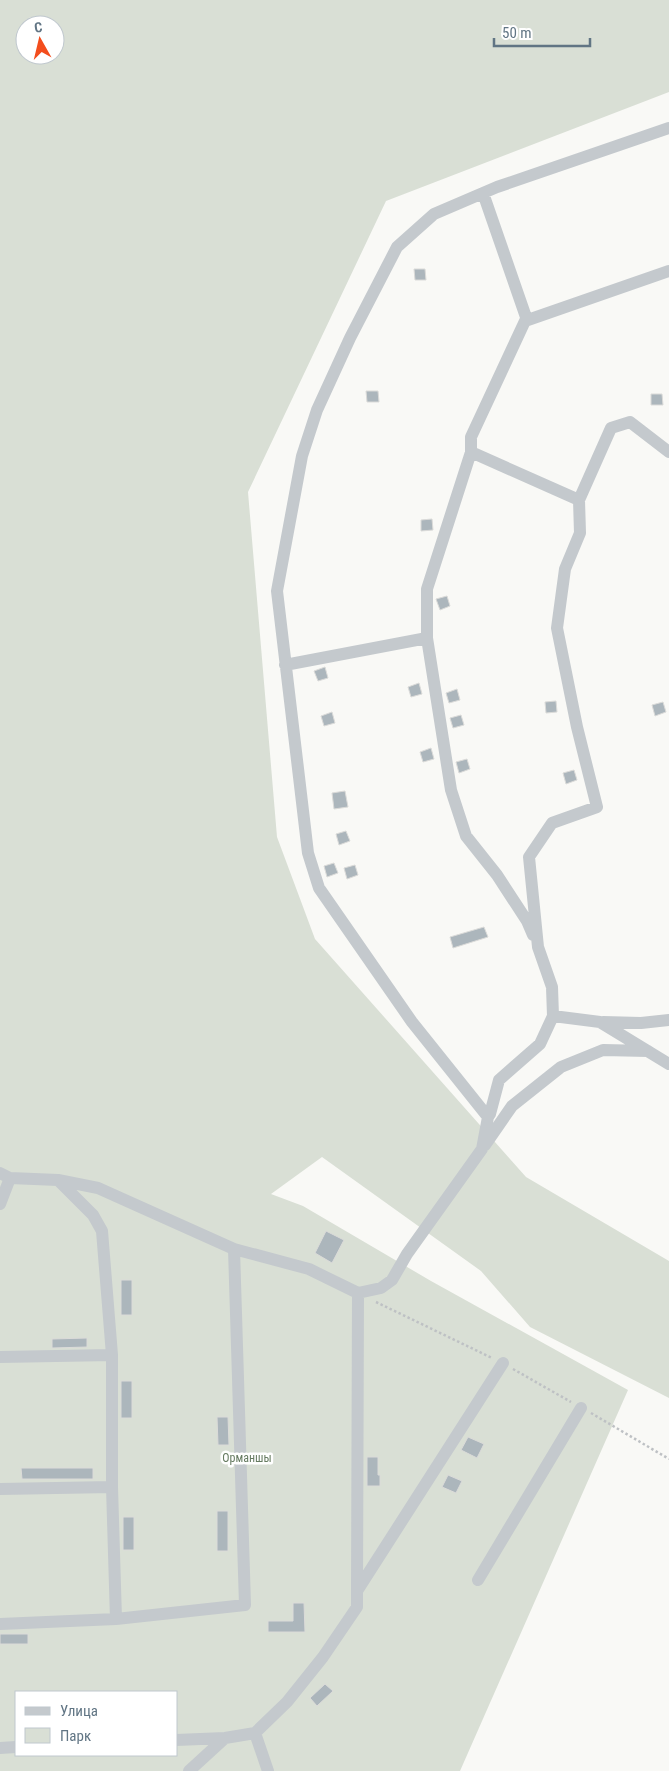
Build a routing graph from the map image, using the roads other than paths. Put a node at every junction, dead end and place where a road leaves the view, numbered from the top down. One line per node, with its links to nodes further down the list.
1 (669, 128): 2 (street)
2 (483, 193): 4 (street); 9 (street)
3 (669, 271): 4 (street)
4 (528, 320): 5 (street)
5 (471, 452): 7 (street); 8 (street)
6 (669, 452): 7 (street)
7 (579, 500): 10 (street)
8 (427, 638): 9 (street); 10 (street)
9 (285, 665): 16 (street)
10 (538, 947): 11 (street)
11 (553, 1016): 13 (street); 16 (street)
12 (669, 1020): 13 (street)
13 (600, 1022): 14 (street)
14 (648, 1051): 15 (street); 17 (street)
15 (669, 1064)
16 (488, 1116): 17 (street)
17 (482, 1149): 22 (street)
18 (5, 1175): 19 (street); 20 (street)
19 (58, 1180): 21 (street); 23 (street)
20 (0, 1204)
21 (234, 1249): 22 (street); 31 (street)
22 (358, 1293): 30 (street)
23 (112, 1355): 24 (street); 27 (street)
24 (0, 1357)
25 (503, 1363): 30 (street)
26 (581, 1408): 29 (street)
27 (112, 1487): 28 (street); 31 (street)
28 (0, 1489)
29 (478, 1580)
30 (357, 1591): 33 (street)
31 (116, 1619): 32 (street)
32 (0, 1624)
33 (255, 1733): 34 (street); 39 (street)
34 (225, 1738): 35 (street); 38 (street)
35 (178, 1740)
36 (0, 1748): 37 (street)
37 (15, 1748)
38 (189, 1771)
39 (268, 1771)

